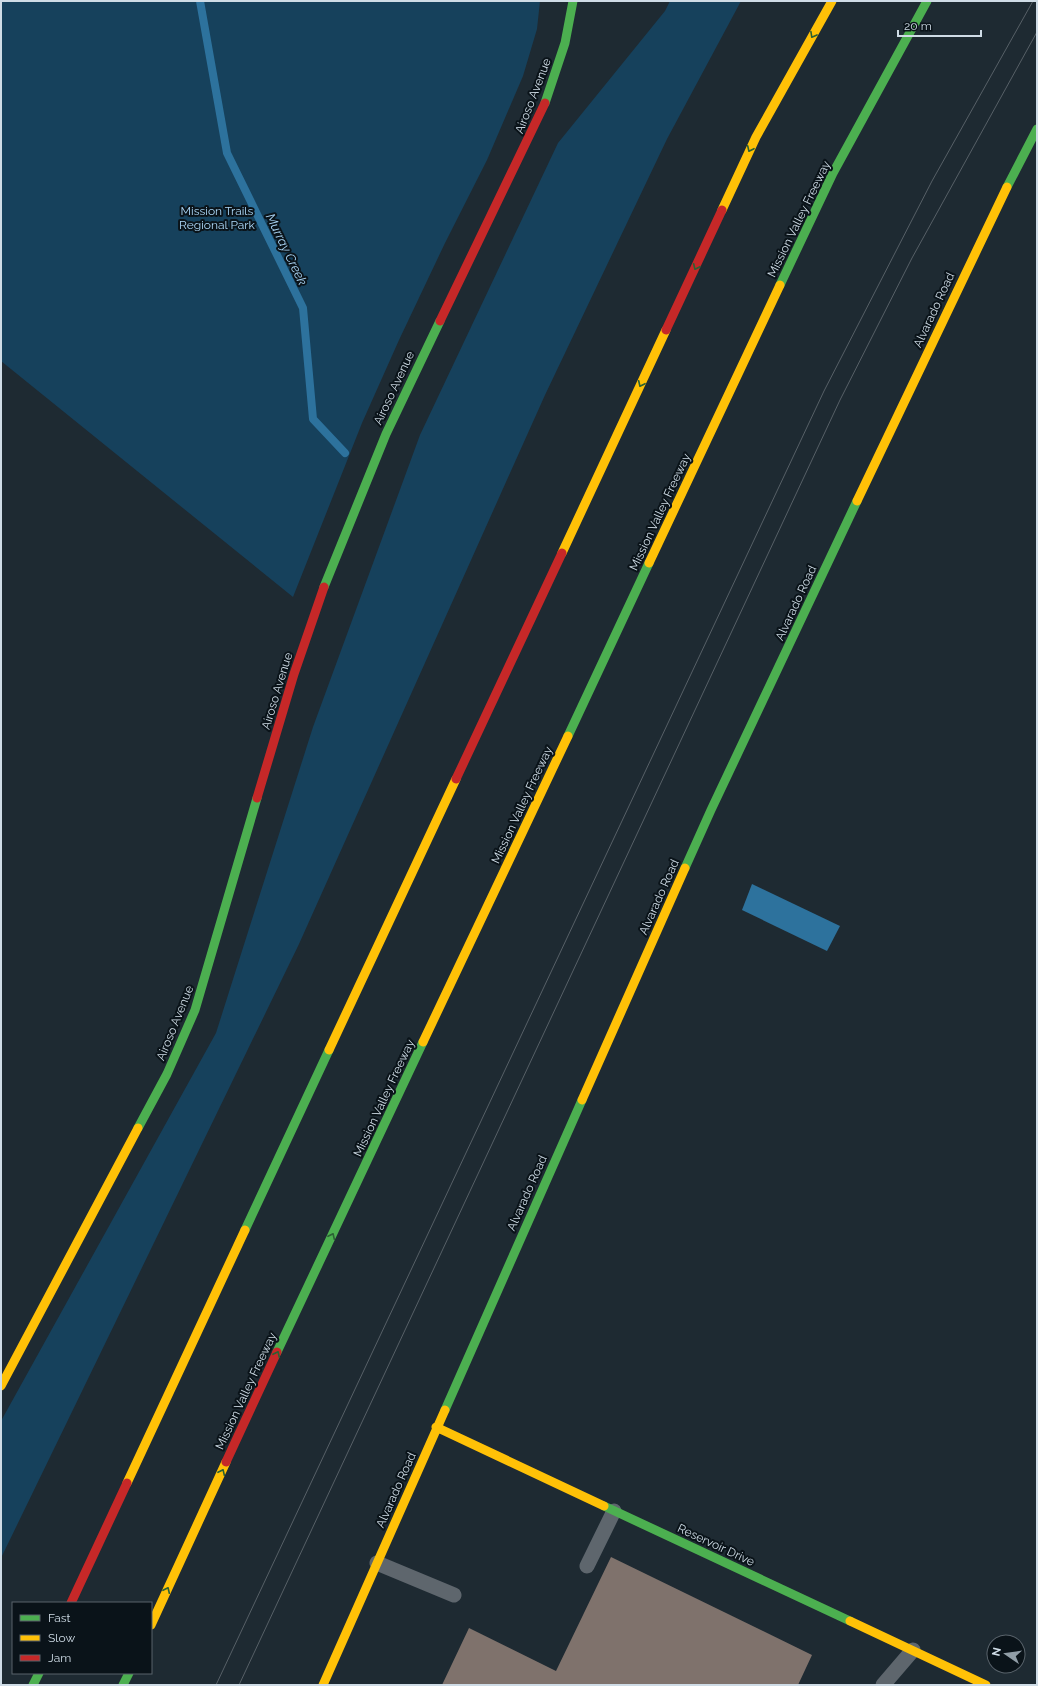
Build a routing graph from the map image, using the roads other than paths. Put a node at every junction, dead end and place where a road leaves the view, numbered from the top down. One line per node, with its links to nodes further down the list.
1 (572, 1): 5 (main road, Airoso Avenue)
2 (832, 1): 11 (main road, one-way to 11)
3 (927, 1): 12 (main road, Mission Valley Freeway, one-way to 3)
4 (1037, 129): 6 (main road, Alvarado Road)
5 (1, 1386)
6 (436, 1427): 7 (main road, Reservoir Drive); 8 (main road, Alvarado Road)
7 (614, 1511): 9 (lane); 13 (main road, Reservoir Drive)
8 (376, 1563): 10 (lane); 18 (main road, Alvarado Road)
9 (586, 1566)
10 (454, 1595)
11 (72, 1602)
12 (152, 1623)
13 (913, 1650): 19 (lane); 20 (main road, Reservoir Drive)
14 (38, 1674): 16 (main road)
15 (128, 1674): 17 (main road)
16 (33, 1685)
17 (123, 1685)
18 (323, 1685)
19 (883, 1685)
20 (986, 1685)

